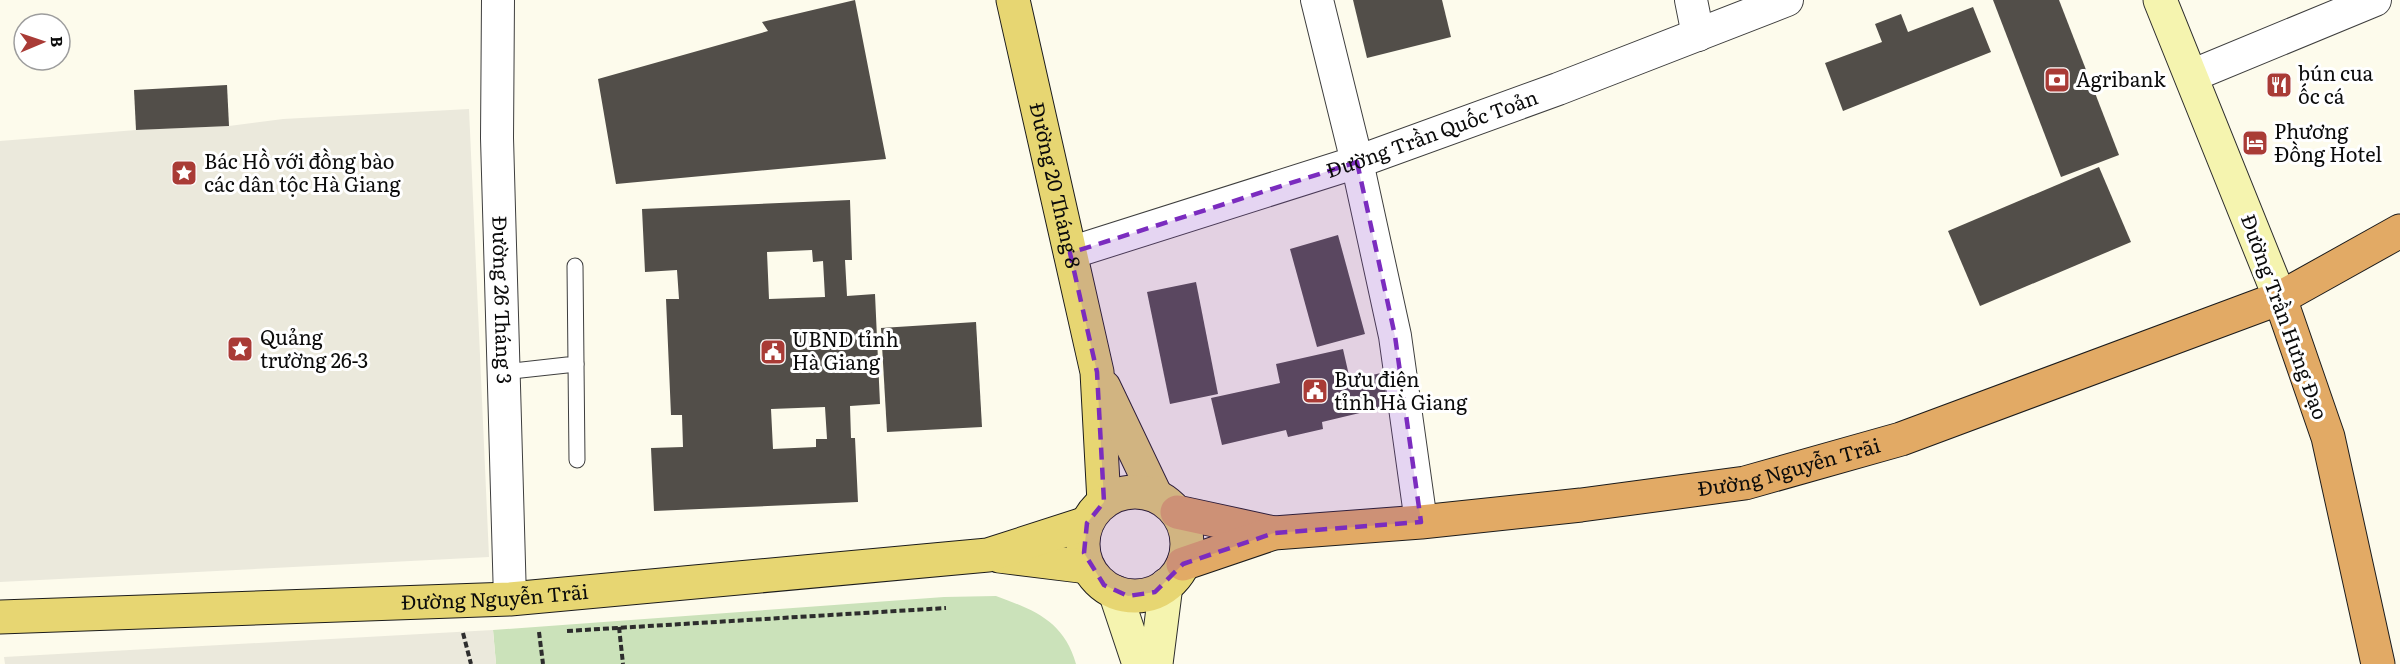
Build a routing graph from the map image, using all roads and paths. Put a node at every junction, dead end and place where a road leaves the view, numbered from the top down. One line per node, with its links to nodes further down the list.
1 (498, 0): 16 (street, Đường 26 Tháng 3)
2 (1012, 0): 12 (main road, Đường 20 Tháng 8)
3 (1317, 0): 10 (street)
4 (1691, 0): 8 (street)
5 (1787, 0): 8 (street, Đường Trần Quốc Toản)
6 (2160, 0): 9 (street, Đường Trần Hưng Đạo)
7 (2374, 0): 9 (street)
8 (1698, 35): 10 (street, Đường Trần Quốc Toản)
9 (2191, 76): 14 (street, Đường Trần Hưng Đạo)
10 (1357, 162): 12 (street, Đường Trần Quốc Toản); 21 (street)
11 (2400, 231): 14 (highway, Đường Nguyễn Trãi)
12 (1070, 253): 17 (main road, Đường 20 Tháng 8)
13 (575, 266): 15 (lane)
14 (2280, 298): 21 (highway, Đường Nguyễn Trãi); 37 (highway, Đường Trần Hưng Đạo)
15 (576, 364): 16 (lane); 18 (lane)
16 (504, 372): 27 (street, Đường 26 Tháng 3)
17 (1097, 372): 19 (main road, Đường 20 Tháng 8); 20 (main road, Đường 20 Tháng 8)
18 (577, 460)
19 (1166, 504): 20 (main road); 22 (highway, Đường Nguyễn Trãi); 25 (main road)
20 (1096, 513): 23 (main road, Đường Nguyễn Trãi); 24 (main road)
21 (1421, 522): 22 (highway, Đường Nguyễn Trãi)
22 (1274, 533): 25 (highway, Đường Nguyễn Trãi)
23 (988, 555): 24 (main road, Đường Nguyễn Trãi); 27 (main road, Đường Nguyễn Trãi)
24 (1088, 567): 26 (main road)
25 (1175, 575): 26 (main road); 41 (street)
26 (1115, 592): 40 (street)
27 (510, 599): 29 (main road, Đường Nguyễn Trãi)
28 (946, 608): 30 (path)
29 (0, 617)
30 (619, 627): 31 (path); 39 (path)
31 (562, 631)
32 (539, 632): 33 (path); 34 (path); 38 (path)
33 (551, 632)
34 (529, 633)
35 (475, 636): 36 (path)
36 (465, 637)
37 (2377, 655)
38 (543, 664)
39 (623, 664)
40 (1139, 664)
41 (1156, 664)

